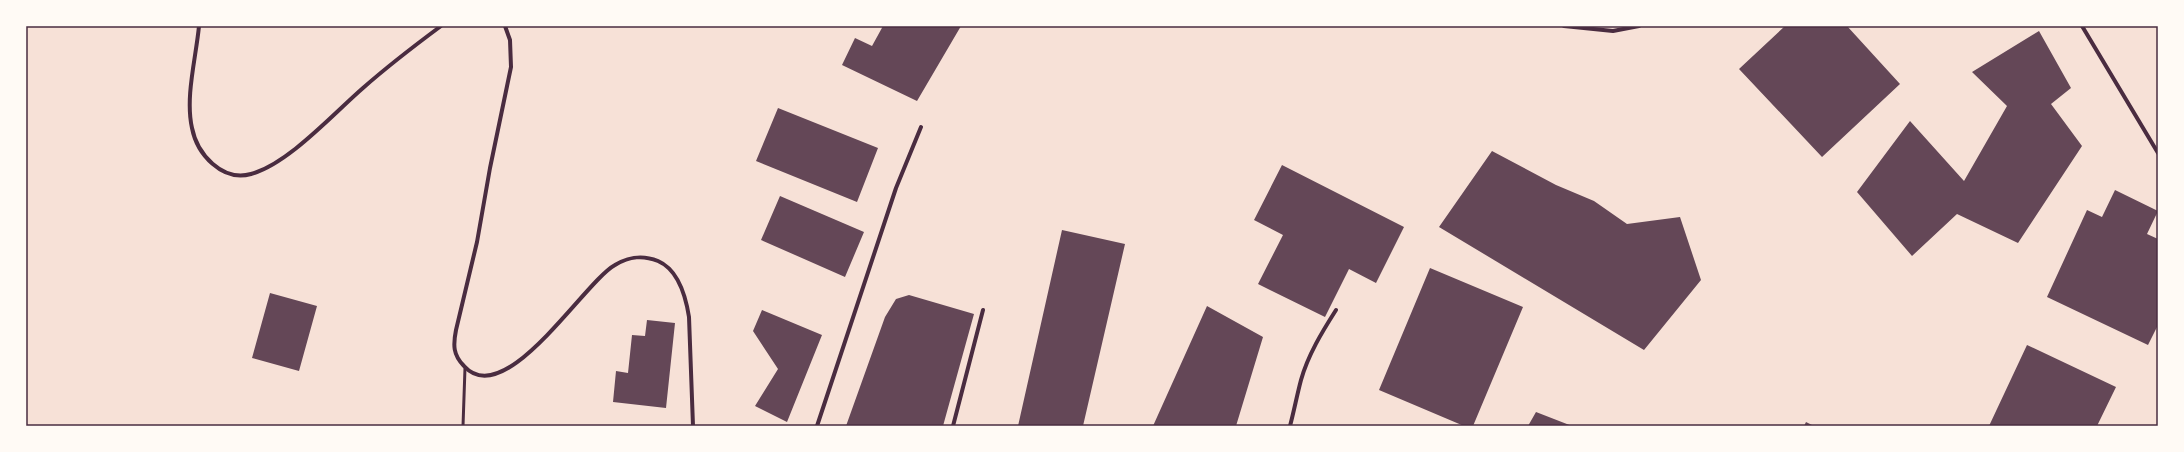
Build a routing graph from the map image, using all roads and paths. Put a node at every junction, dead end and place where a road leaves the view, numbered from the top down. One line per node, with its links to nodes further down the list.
1 (200, 26): 2 (street)
2 (441, 26)
3 (505, 26): 11 (street)
4 (1564, 26): 5 (street)
5 (1639, 26)
6 (2082, 26): 8 (street)
7 (921, 127): 14 (street)
8 (2158, 153)
9 (983, 310): 15 (street)
10 (1336, 310): 16 (street)
11 (465, 368): 12 (lane); 13 (street)
12 (463, 426)
13 (693, 426)
14 (817, 426)
15 (953, 426)
16 (1290, 426)

